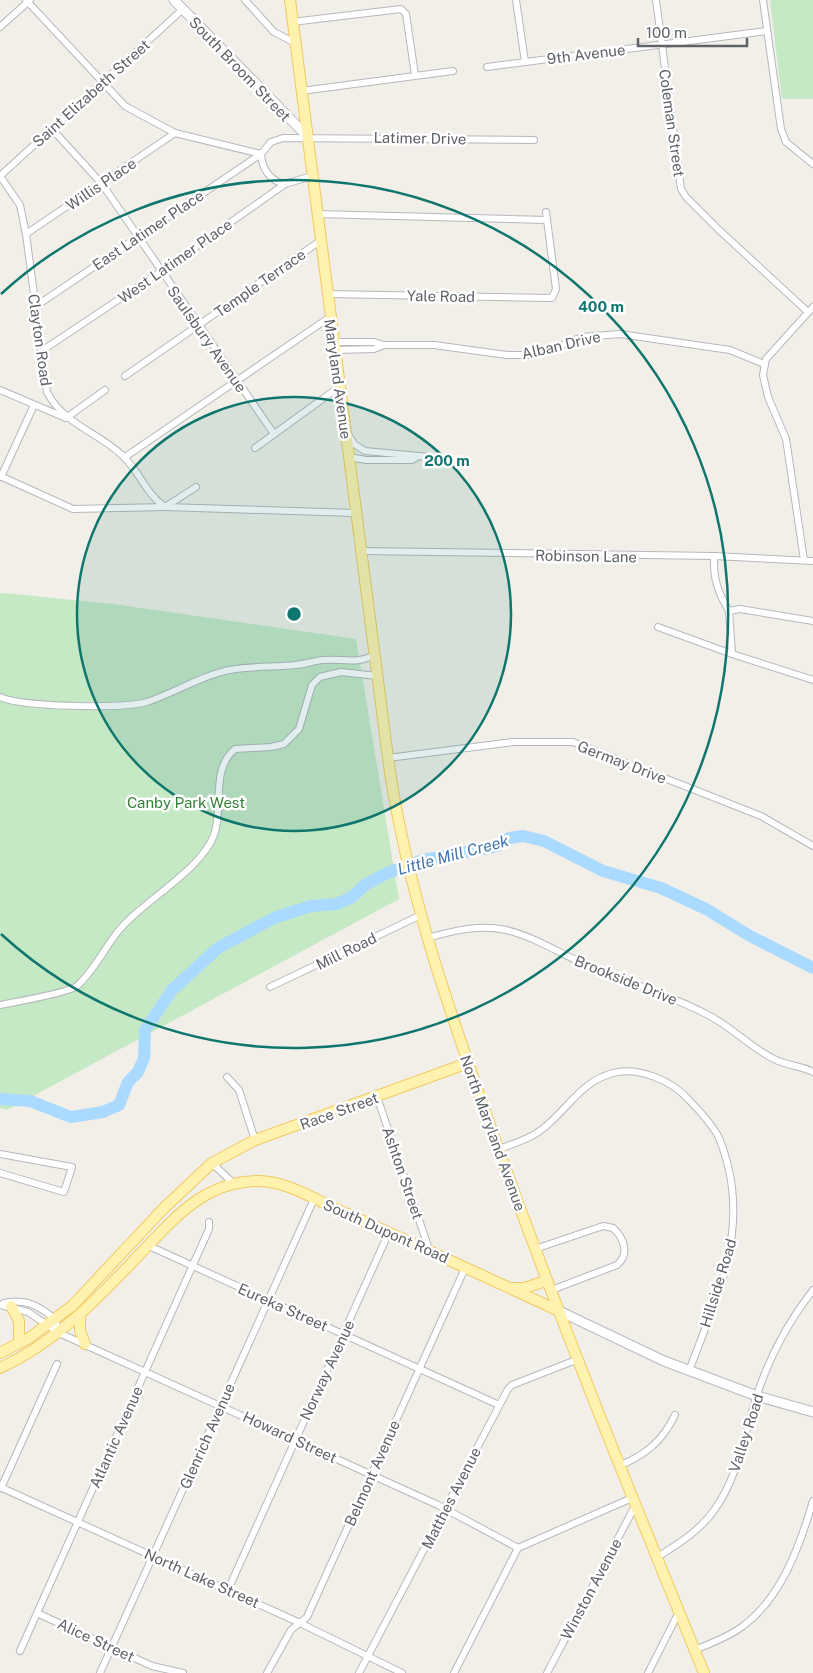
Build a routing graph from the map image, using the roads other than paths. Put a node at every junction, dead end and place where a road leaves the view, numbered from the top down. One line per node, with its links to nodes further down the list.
1 (174, 0): 8 (street, South Broom Street)
2 (245, 0): 12 (street)
3 (290, 0): 9 (main road, Maryland Avenue)
4 (516, 0): 14 (street)
5 (656, 0): 13 (street, Coleman Street)
6 (763, 0): 11 (street)
7 (28, 1): 10 (street); 18 (street)
8 (183, 9): 18 (street, Saint Elizabeth Street); 22 (street, South Broom Street)
9 (292, 22): 12 (main road, Maryland Avenue); 17 (street)
10 (0, 27)
11 (767, 31): 13 (street, 9th Avenue); 25 (street)
12 (295, 43): 19 (main road, Maryland Avenue)
13 (662, 45): 14 (street, 9th Avenue); 39 (street, Coleman Street)
14 (524, 62): 15 (street, 9th Avenue)
15 (487, 67)
16 (453, 71): 17 (street)
17 (415, 75): 19 (street)
18 (102, 83): 20 (street, Saint Elizabeth Street); 21 (street)
19 (301, 91): 22 (main road, Maryland Avenue)
20 (52, 129): 26 (street, Saint Elizabeth Street); 28 (street, Saulsbury Avenue)
21 (175, 133): 24 (street); 28 (street, Willis Place)
22 (307, 136): 23 (street, Latimer Drive); 24 (street); 27 (main road, Maryland Avenue)
23 (534, 140)
24 (261, 154): 29 (street); 34 (street, East Latimer Place)
25 (813, 164)
26 (0, 176): 33 (street, Clayton Road)
27 (312, 176): 29 (street, West Latimer Place); 31 (main road, Maryland Avenue)
28 (102, 184): 33 (street, Willis Place); 34 (street, Saulsbury Avenue)
29 (285, 184): 36 (street, West Latimer Place)
30 (546, 212): 32 (street)
31 (316, 214): 32 (street); 35 (main road, Maryland Avenue)
32 (547, 220): 37 (street, Yale Road)
33 (26, 234): 38 (street, Clayton Road)
34 (137, 238): 36 (street, Saulsbury Avenue); 38 (street, East Latimer Place)
35 (320, 241): 37 (main road, Maryland Avenue); 41 (street, Temple Terrace)
36 (160, 272): 41 (street, Saulsbury Avenue); 43 (street, West Latimer Place)
37 (327, 294): 40 (main road, Maryland Avenue)
38 (36, 306): 43 (street, Clayton Road)
39 (811, 310): 44 (street)
40 (330, 317): 42 (main road, Maryland Avenue); 46 (street)
41 (198, 327): 45 (street, Temple Terrace); 46 (street, Saulsbury Avenue)
42 (334, 346): 44 (street, Alban Drive); 47 (main road, Maryland Avenue)
43 (40, 352): 51 (street, Clayton Road)
44 (764, 364): 65 (street)
45 (125, 376)
46 (235, 380): 53 (street, Saulsbury Avenue); 55 (street)
47 (339, 387): 52 (main road, Maryland Avenue); 53 (street)
48 (0, 390): 50 (street)
49 (105, 390): 51 (street)
50 (34, 405): 51 (street); 59 (street)
51 (66, 418): 55 (street, Clayton Road)
52 (343, 421): 56 (main road, Maryland Avenue); 57 (street)
53 (274, 434): 54 (street)
54 (255, 448)
55 (125, 457): 61 (street, Clayton Road)
56 (348, 457): 57 (street); 62 (main road, Maryland Avenue)
57 (417, 457): 58 (street)
58 (430, 457)
59 (1, 476): 61 (street)
60 (196, 487): 61 (street)
61 (166, 507): 62 (street)
62 (355, 513): 63 (main road, Maryland Avenue)
63 (360, 551): 64 (street, Robinson Lane); 70 (main road, Maryland Avenue)
64 (714, 556): 65 (street, Robinson Lane); 67 (street)
65 (804, 560): 66 (street, Robinson Lane)
66 (813, 561)
67 (729, 611): 68 (street); 71 (street)
68 (813, 621)
69 (658, 627): 71 (street)
70 (374, 654): 72 (main road, Maryland Avenue); 74 (street)
71 (732, 654): 73 (street)
72 (377, 676): 75 (main road, Maryland Avenue); 80 (street)
73 (813, 680)
74 (0, 697)
75 (388, 758): 76 (street, Germay Drive); 77 (main road, North Maryland Avenue)
76 (813, 846)
77 (421, 915): 78 (main road, North Maryland Avenue); 79 (street, Mill Road)
78 (428, 938): 81 (main road, North Maryland Avenue); 82 (street, Brookside Drive)
79 (270, 987)
80 (0, 1006)
81 (468, 1063): 84 (main road, Race Street); 86 (main road, North Maryland Avenue)
82 (813, 1072)
83 (227, 1077): 85 (street)
84 (377, 1097): 85 (main road, Race Street); 96 (street, Ashton Street)
85 (255, 1140): 88 (main road, Race Street)
86 (499, 1149): 97 (main road, North Maryland Avenue); 120 (street, Hillside Road)
87 (0, 1154): 89 (street)
88 (212, 1162): 90 (street); 94 (main road)
89 (0, 1173)
90 (233, 1184): 91 (main road, South Dupont Road); 95 (main road, South Dupont Road)
91 (314, 1199): 93 (main road, South Dupont Road); 104 (street, Glenrich Avenue)
92 (209, 1222): 98 (street, Atlantic Avenue)
93 (389, 1232): 96 (main road, South Dupont Road); 112 (street, Norway Avenue)
94 (133, 1242): 100 (main road); 109 (main road)
95 (149, 1246): 98 (street, Eureka Street); 100 (main road, South Dupont Road)
96 (429, 1249): 99 (main road, South Dupont Road)
97 (535, 1250): 101 (main road, North Maryland Avenue); 101 (street)
98 (193, 1266): 104 (street, Eureka Street); 121 (street, Atlantic Avenue)
99 (466, 1266): 102 (main road, South Dupont Road); 119 (street, Belmont Avenue)
100 (109, 1286): 108 (main road, South Dupont Road)
101 (548, 1286): 102 (main road); 107 (main road, North Maryland Avenue)
102 (510, 1288): 107 (main road, South Dupont Road)
103 (813, 1290): 122 (street, Valley Road)
104 (269, 1300): 112 (street, Eureka Street); 123 (street, Glenrich Avenue)
105 (0, 1305): 106 (street); 109 (street)
106 (12, 1306): 110 (street, Howard Street); 113 (main road)
107 (557, 1310): 116 (main road, North Maryland Avenue); 120 (street, South Dupont Road)
108 (80, 1316): 111 (main road, South Dupont Road); 114 (main road)
109 (55, 1319): 110 (main road); 111 (street)
110 (46, 1326): 111 (street, Howard Street); 113 (main road)
111 (59, 1333): 114 (street, Howard Street); 118 (main road, South Dupont Road)
112 (344, 1334): 119 (street, Eureka Street); 127 (street, Norway Avenue)
113 (19, 1343): 115 (main road)
114 (85, 1344): 121 (street, Howard Street)
115 (0, 1353)
116 (576, 1360): 124 (street, Matthes Avenue); 128 (main road, North Maryland Avenue)
117 (58, 1364): 130 (street)
118 (0, 1368)
119 (419, 1368): 124 (street, Eureka Street); 129 (street, Belmont Avenue)
120 (689, 1371): 122 (street, South Dupont Road)
121 (145, 1372): 123 (street, Howard Street); 134 (street, Atlantic Avenue)
122 (757, 1396): 125 (street, South Dupont Road); 137 (street, Valley Road)
123 (221, 1405): 127 (street, Howard Street); 136 (street, Glenrich Avenue)
124 (499, 1405): 133 (street, Matthes Avenue)
125 (813, 1412)
126 (675, 1415): 128 (street)
127 (296, 1440): 129 (street, Howard Street); 138 (street, Norway Avenue)
128 (619, 1466): 132 (main road, North Maryland Avenue)
129 (371, 1475): 133 (street, Howard Street); 141 (street, Belmont Avenue)
130 (0, 1487): 134 (street, North Lake Street)
131 (813, 1500): 143 (street)
132 (633, 1502): 135 (street); 137 (main road, North Maryland Avenue); 152 (street, Winston Avenue)
133 (446, 1509): 135 (street, Howard Street); 145 (street, Matthes Avenue)
134 (78, 1522): 136 (street, North Lake Street); 140 (street, Atlantic Avenue)
135 (518, 1548): 151 (street)
136 (153, 1557): 138 (street, North Lake Street); 142 (street, Glenrich Avenue)
137 (656, 1558): 139 (main road, North Maryland Avenue)
138 (228, 1590): 141 (street, North Lake Street)
139 (679, 1612): 143 (main road, North Maryland Avenue); 153 (street)
140 (38, 1613): 142 (street, Alice Street); 144 (street, Atlantic Avenue)
141 (300, 1623): 145 (street, North Lake Street); 148 (street, Belmont Avenue)
142 (112, 1647): 146 (street, Glenrich Avenue); 147 (street, Alice Street)
143 (695, 1650): 154 (main road, North Maryland Avenue)
144 (20, 1651)
145 (369, 1656): 149 (street, Matthes Avenue); 150 (street, North Lake Street)
146 (100, 1673)
147 (183, 1673)
148 (267, 1673)
149 (360, 1673)
150 (402, 1673)
151 (454, 1673)
152 (547, 1673)
153 (648, 1673)
154 (704, 1673)

